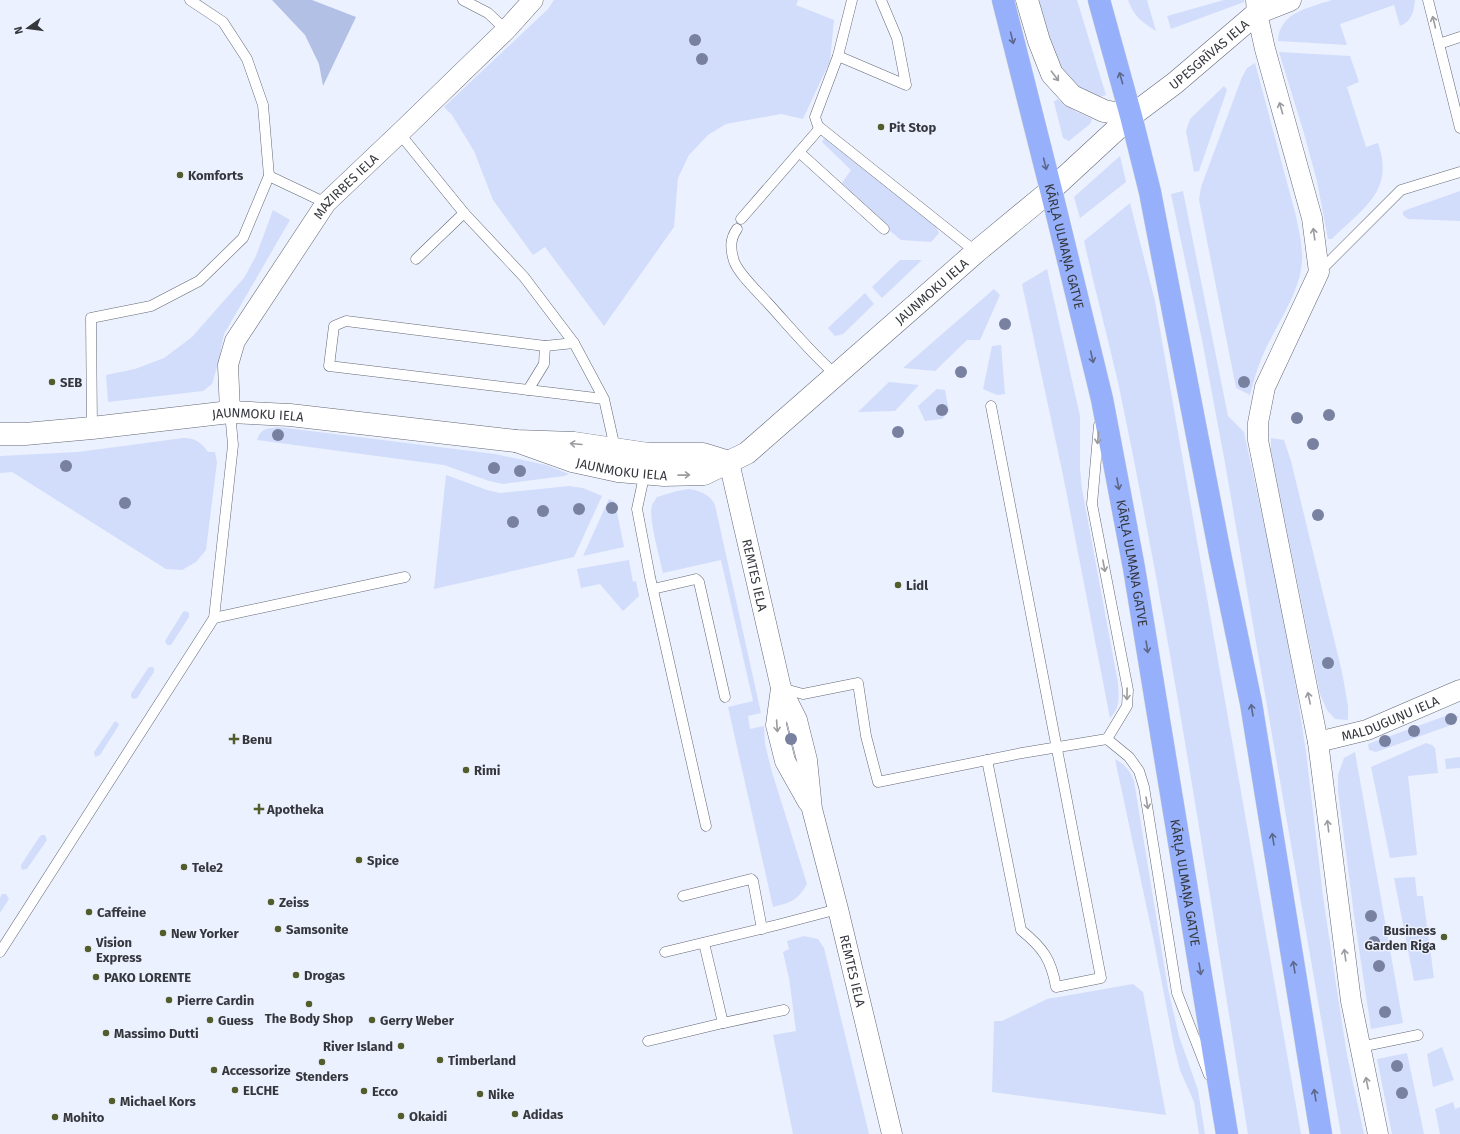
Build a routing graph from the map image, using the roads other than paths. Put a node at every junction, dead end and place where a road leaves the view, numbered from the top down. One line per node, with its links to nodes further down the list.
1 (190, 0): 22 (lane)
2 (463, 0): 12 (lane)
3 (533, 0): 12 (street, MAZIRBES IELA)
4 (852, 0): 15 (lane)
5 (881, 0): 15 (lane)
6 (1003, 0): 23 (highway, KĀRĻA ULMAŅA GATVE, one-way to 23)
7 (1027, 0): 16 (street, one-way to 16)
8 (1099, 0): 16 (highway, one-way to 8)
9 (1290, 0): 11 (street, UPESGRĪVAS IELA)
10 (1428, 0): 14 (lane, one-way to 10)
11 (1257, 6): 16 (street, UPESGRĪVAS IELA); 31 (street, one-way to 11)
12 (506, 30): 19 (street, MAZIRBES IELA)
13 (1460, 37): 14 (lane)
14 (1440, 44): 18 (lane)
15 (838, 56): 17 (lane)
16 (1131, 116): 23 (street, JAUNMOKU IELA); 70 (highway, one-way to 16)
17 (820, 128): 20 (lane); 29 (lane)
18 (1460, 128)
19 (400, 134): 24 (street, MAZIRBES IELA); 25 (lane)
20 (799, 152): 26 (lane); 28 (lane)
21 (1460, 172): 31 (lane)
22 (269, 176): 24 (lane); 40 (lane)
23 (1051, 190): 29 (street, JAUNMOKU IELA); 37 (highway, KĀRĻA ULMAŅA GATVE, one-way to 37)
24 (326, 203): 39 (street, MAZIRBES IELA)
25 (464, 213): 30 (lane); 32 (lane)
26 (741, 219)
27 (737, 229): 34 (lane)
28 (884, 229)
29 (976, 252): 34 (street, JAUNMOKU IELA)
30 (416, 259)
31 (1319, 272): 53 (street, one-way to 31)
32 (574, 343): 33 (lane); 36 (lane)
33 (544, 346): 35 (lane); 35 (lane)
34 (835, 374): 44 (street, JAUNMOKU IELA)
35 (528, 390): 36 (lane)
36 (604, 399): 43 (lane)
37 (1102, 399): 52 (lane, one-way to 52); 68 (highway, KĀRĻA ULMAŅA GATVE, one-way to 68)
38 (991, 406): 54 (lane)
39 (230, 412): 40 (street, JAUNMOKU IELA); 42 (street, JAUNMOKU IELA); 48 (lane)
40 (92, 428): 41 (street, JAUNMOKU IELA)
41 (0, 434)
42 (516, 441): 43 (street, JAUNMOKU IELA, one-way to 42); 45 (street, JAUNMOKU IELA)
43 (615, 448): 45 (street, JAUNMOKU IELA)
44 (729, 462): 45 (street, JAUNMOKU IELA); 49 (street, REMTES IELA)
45 (647, 464): 47 (lane)
46 (405, 577): 48 (lane)
47 (653, 589): 51 (lane); 56 (lane)
48 (214, 618): 61 (lane)
49 (781, 688): 55 (lane); 58 (street, REMTES IELA)
50 (1460, 690): 53 (street, MALDUGUŅU IELA)
51 (725, 697)
52 (1107, 739): 54 (lane); 68 (lane, one-way to 68)
53 (1318, 742): 67 (street, one-way to 53)
54 (1058, 748): 55 (lane); 55 (lane)
55 (987, 760)
56 (706, 826)
57 (682, 896): 59 (lane)
58 (838, 908): 59 (lane); 69 (street, REMTES IELA)
59 (762, 929): 60 (lane)
60 (704, 943): 62 (lane); 64 (lane)
61 (0, 952)
62 (665, 952)
63 (784, 1010): 64 (lane)
64 (723, 1023): 66 (lane)
65 (1418, 1035): 67 (lane)
66 (648, 1042)
67 (1360, 1047): 71 (street, one-way to 67)
68 (1226, 1125)
69 (892, 1134)
70 (1321, 1134)
71 (1378, 1134)

